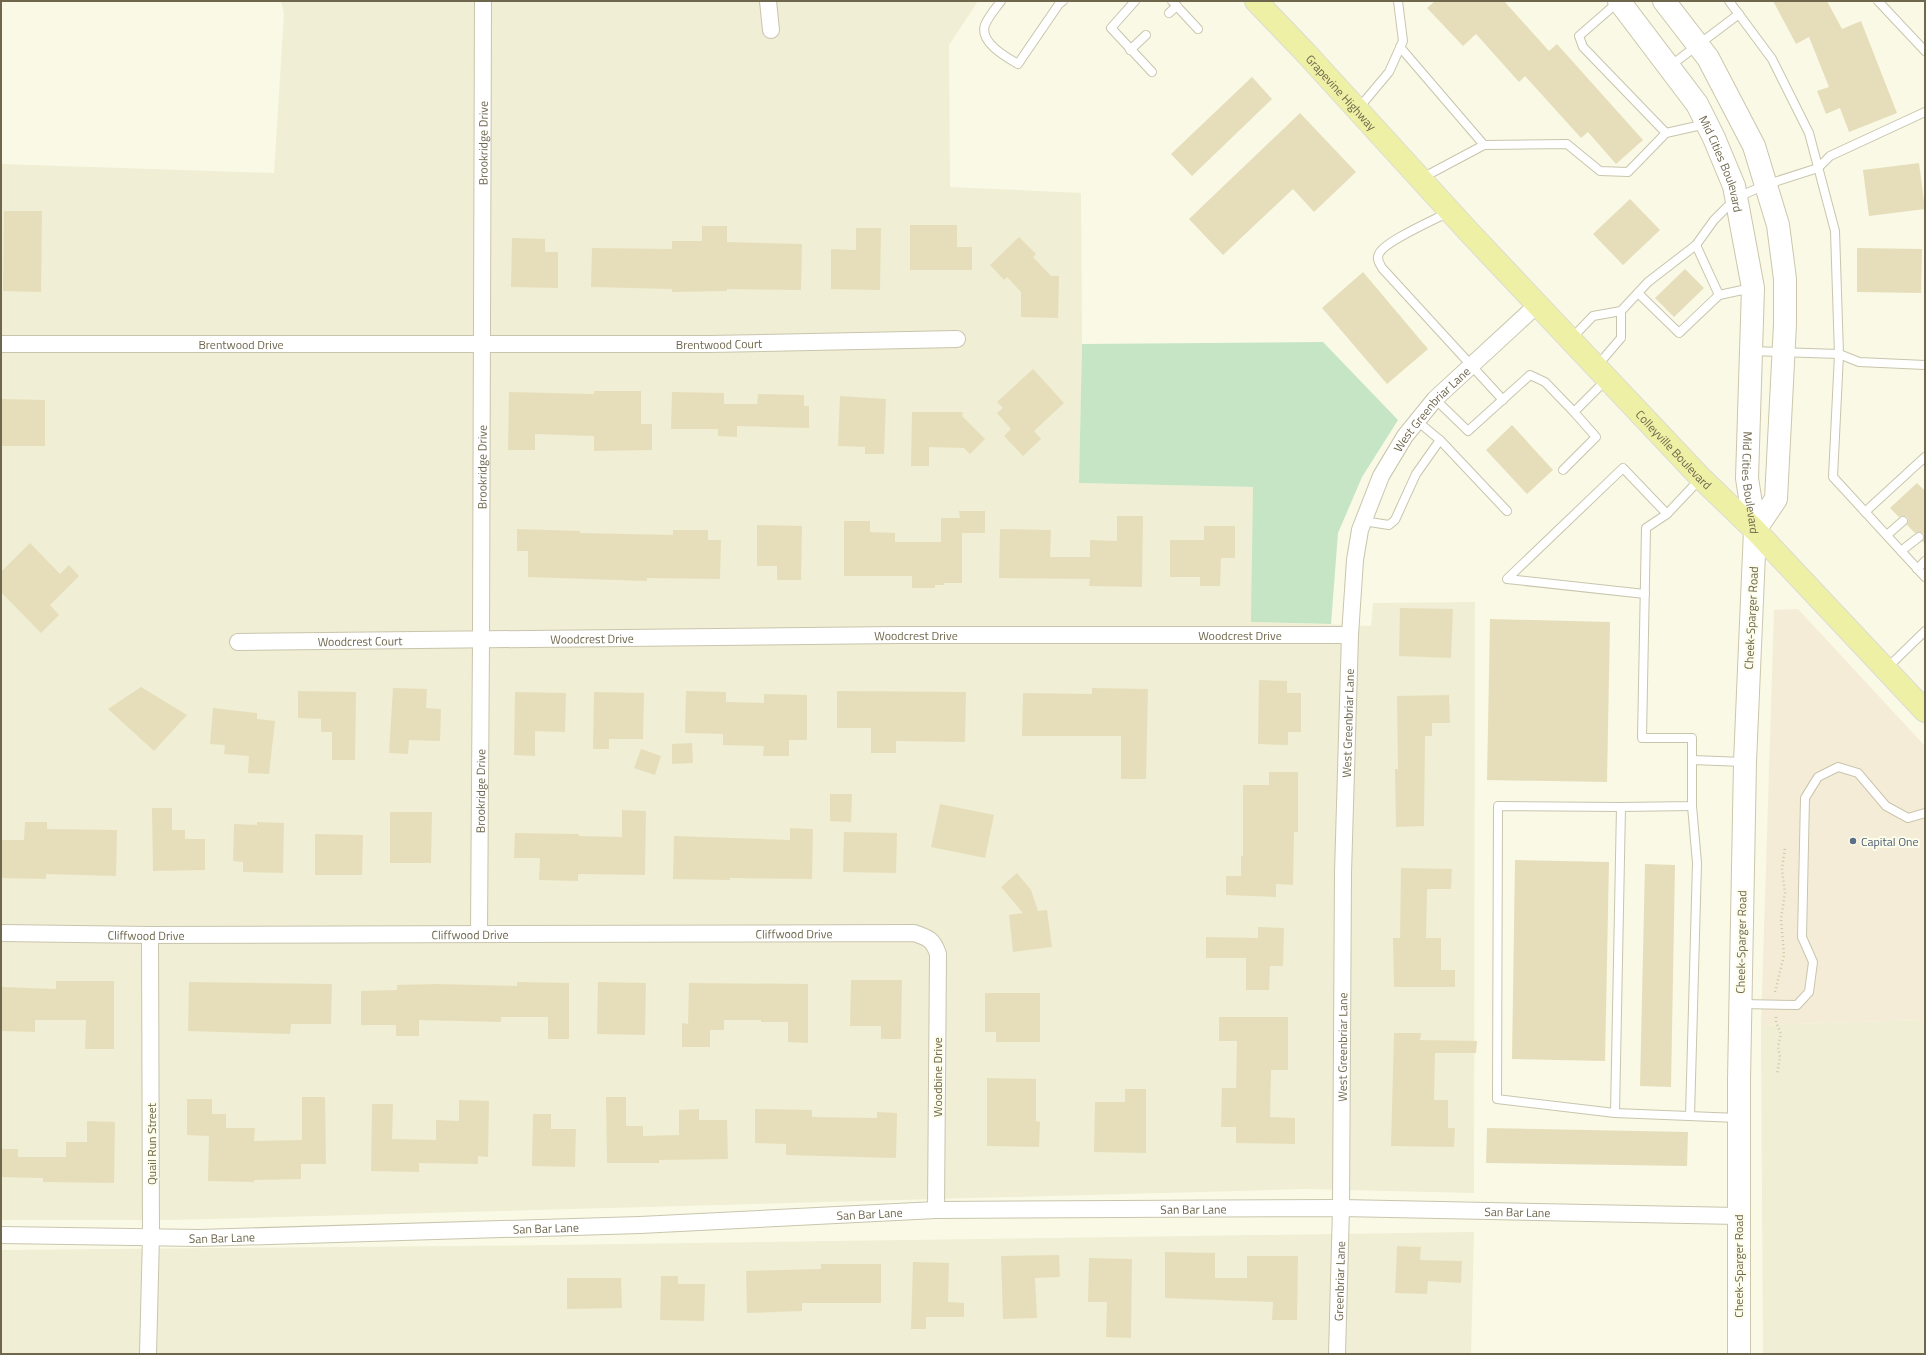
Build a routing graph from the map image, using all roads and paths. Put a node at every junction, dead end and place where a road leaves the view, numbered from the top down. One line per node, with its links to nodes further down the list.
1 (483, 1): 43 (street, Brookridge Drive)
2 (768, 1): 16 (street)
3 (1001, 1): 4 (lane)
4 (1063, 1)
5 (1135, 1): 20 (lane)
6 (1256, 1): 24 (main road, Grapevine Highway)
7 (1398, 1): 19 (lane)
8 (1619, 1): 22 (main road, Mid Cities Boulevard); 27 (lane)
9 (1664, 1): 18 (main road, Mid Cities Boulevard)
10 (1730, 1): 14 (lane)
11 (1878, 1): 21 (lane)
12 (1175, 4): 13 (lane); 15 (lane)
13 (1169, 13)
14 (1739, 14): 18 (lane); 29 (lane)
15 (1198, 29)
16 (770, 30)
17 (1146, 35): 20 (lane)
18 (1697, 44): 22 (lane); 31 (main road, Mid Cities Boulevard)
19 (1400, 47): 24 (lane); 28 (lane)
20 (1130, 50): 23 (lane)
21 (1925, 51)
22 (1669, 67): 26 (main road, Mid Cities Boulevard)
23 (1152, 72)
24 (1358, 109): 30 (main road, Grapevine Highway)
25 (1925, 112): 29 (lane)
26 (1707, 124): 27 (lane); 32 (main road, Mid Cities Boulevard)
27 (1666, 133): 28 (lane)
28 (1484, 145): 30 (lane)
29 (1818, 168): 31 (lane); 46 (lane)
30 (1424, 181): 33 (main road, Colleyville Boulevard)
31 (1765, 185): 32 (lane); 45 (main road, Mid Cities Boulevard)
32 (1736, 198): 34 (lane); 35 (main road, Mid Cities Boulevard)
33 (1451, 211): 38 (main road, Colleyville Boulevard); 48 (lane)
34 (1696, 245): 36 (lane); 37 (lane)
35 (1753, 288): 37 (lane); 44 (main road, Mid Cities Boulevard)
36 (1638, 293): 37 (lane); 39 (lane)
37 (1719, 295)
38 (1538, 304): 41 (main road, Colleyville Boulevard); 48 (street, West Greenbriar Lane)
39 (1621, 311): 41 (lane); 49 (lane)
40 (957, 339): 43 (street, Brentwood Court)
41 (1571, 340): 49 (main road, Colleyville Boulevard)
42 (1, 344): 43 (street, Brentwood Drive)
43 (482, 345): 73 (street, Brookridge Drive)
44 (1751, 352): 45 (lane); 63 (main road, Mid Cities Boulevard)
45 (1783, 352): 46 (lane); 63 (main road, Mid Cities Boulevard)
46 (1839, 354): 47 (lane); 59 (lane)
47 (1925, 365)
48 (1473, 366): 50 (street, West Greenbriar Lane); 51 (lane)
49 (1602, 372): 52 (lane); 57 (main road, Colleyville Boulevard)
50 (1435, 399): 51 (lane); 53 (street, West Greenbriar Lane)
51 (1503, 400): 52 (lane)
52 (1574, 412): 56 (lane)
53 (1417, 421): 54 (lane); 61 (street, West Greenbriar Lane)
54 (1440, 440): 58 (lane); 61 (lane)
55 (1924, 461): 59 (lane)
56 (1563, 470)
57 (1701, 478): 60 (lane); 63 (main road, Colleyville Boulevard)
58 (1507, 511)
59 (1865, 512): 64 (lane)
60 (1667, 514): 70 (lane); 70 (lane)
61 (1363, 521): 72 (street, West Greenbriar Lane)
62 (1903, 521): 64 (lane)
63 (1755, 530): 75 (main road, Colleyville Boulevard); 78 (main road, Cheek-Sparger Road)
64 (1887, 535): 66 (lane)
65 (1918, 537): 66 (lane)
66 (1901, 551): 68 (lane)
67 (1925, 561): 68 (lane)
68 (1917, 568): 69 (lane)
69 (1925, 577)
70 (1645, 594): 77 (lane)
71 (1925, 631): 75 (lane)
72 (1350, 635): 73 (street, Woodcrest Drive); 93 (street, West Greenbriar Lane)
73 (482, 640): 74 (street, Woodcrest Court); 84 (street, Brookridge Drive)
74 (238, 642)
75 (1886, 669): 76 (main road, Colleyville Boulevard)
76 (1925, 711)
77 (1692, 760): 78 (lane); 79 (lane)
78 (1745, 762): 87 (main road, Cheek-Sparger Road)
79 (1692, 806): 80 (lane); 91 (lane)
80 (1621, 807): 90 (lane); 90 (lane)
81 (1925, 813): 88 (lane)
82 (1785, 848): 88 (path)
83 (1, 933): 85 (street, Cliffwood Drive)
84 (479, 933): 85 (street, Cliffwood Drive); 86 (street, Cliffwood Drive)
85 (150, 935): 97 (street, Quail Run Street)
86 (935, 944): 94 (street, Woodbine Drive)
87 (1740, 1004): 88 (lane); 92 (main road, Cheek-Sparger Road)
88 (1775, 1005): 89 (path)
89 (1777, 1075)
90 (1615, 1113): 91 (lane)
91 (1690, 1116): 92 (lane)
92 (1739, 1118): 95 (main road, Cheek-Sparger Road)
93 (1341, 1208): 94 (street, San Bar Lane); 95 (street, San Bar Lane); 99 (street, Greenbriar Lane)
94 (936, 1210): 97 (street, San Bar Lane)
95 (1738, 1216): 100 (main road, Cheek-Sparger Road)
96 (1, 1235): 97 (street, San Bar Lane)
97 (151, 1236): 98 (street, Quail Run Street)
98 (148, 1354)
99 (1337, 1354)
100 (1738, 1354)

